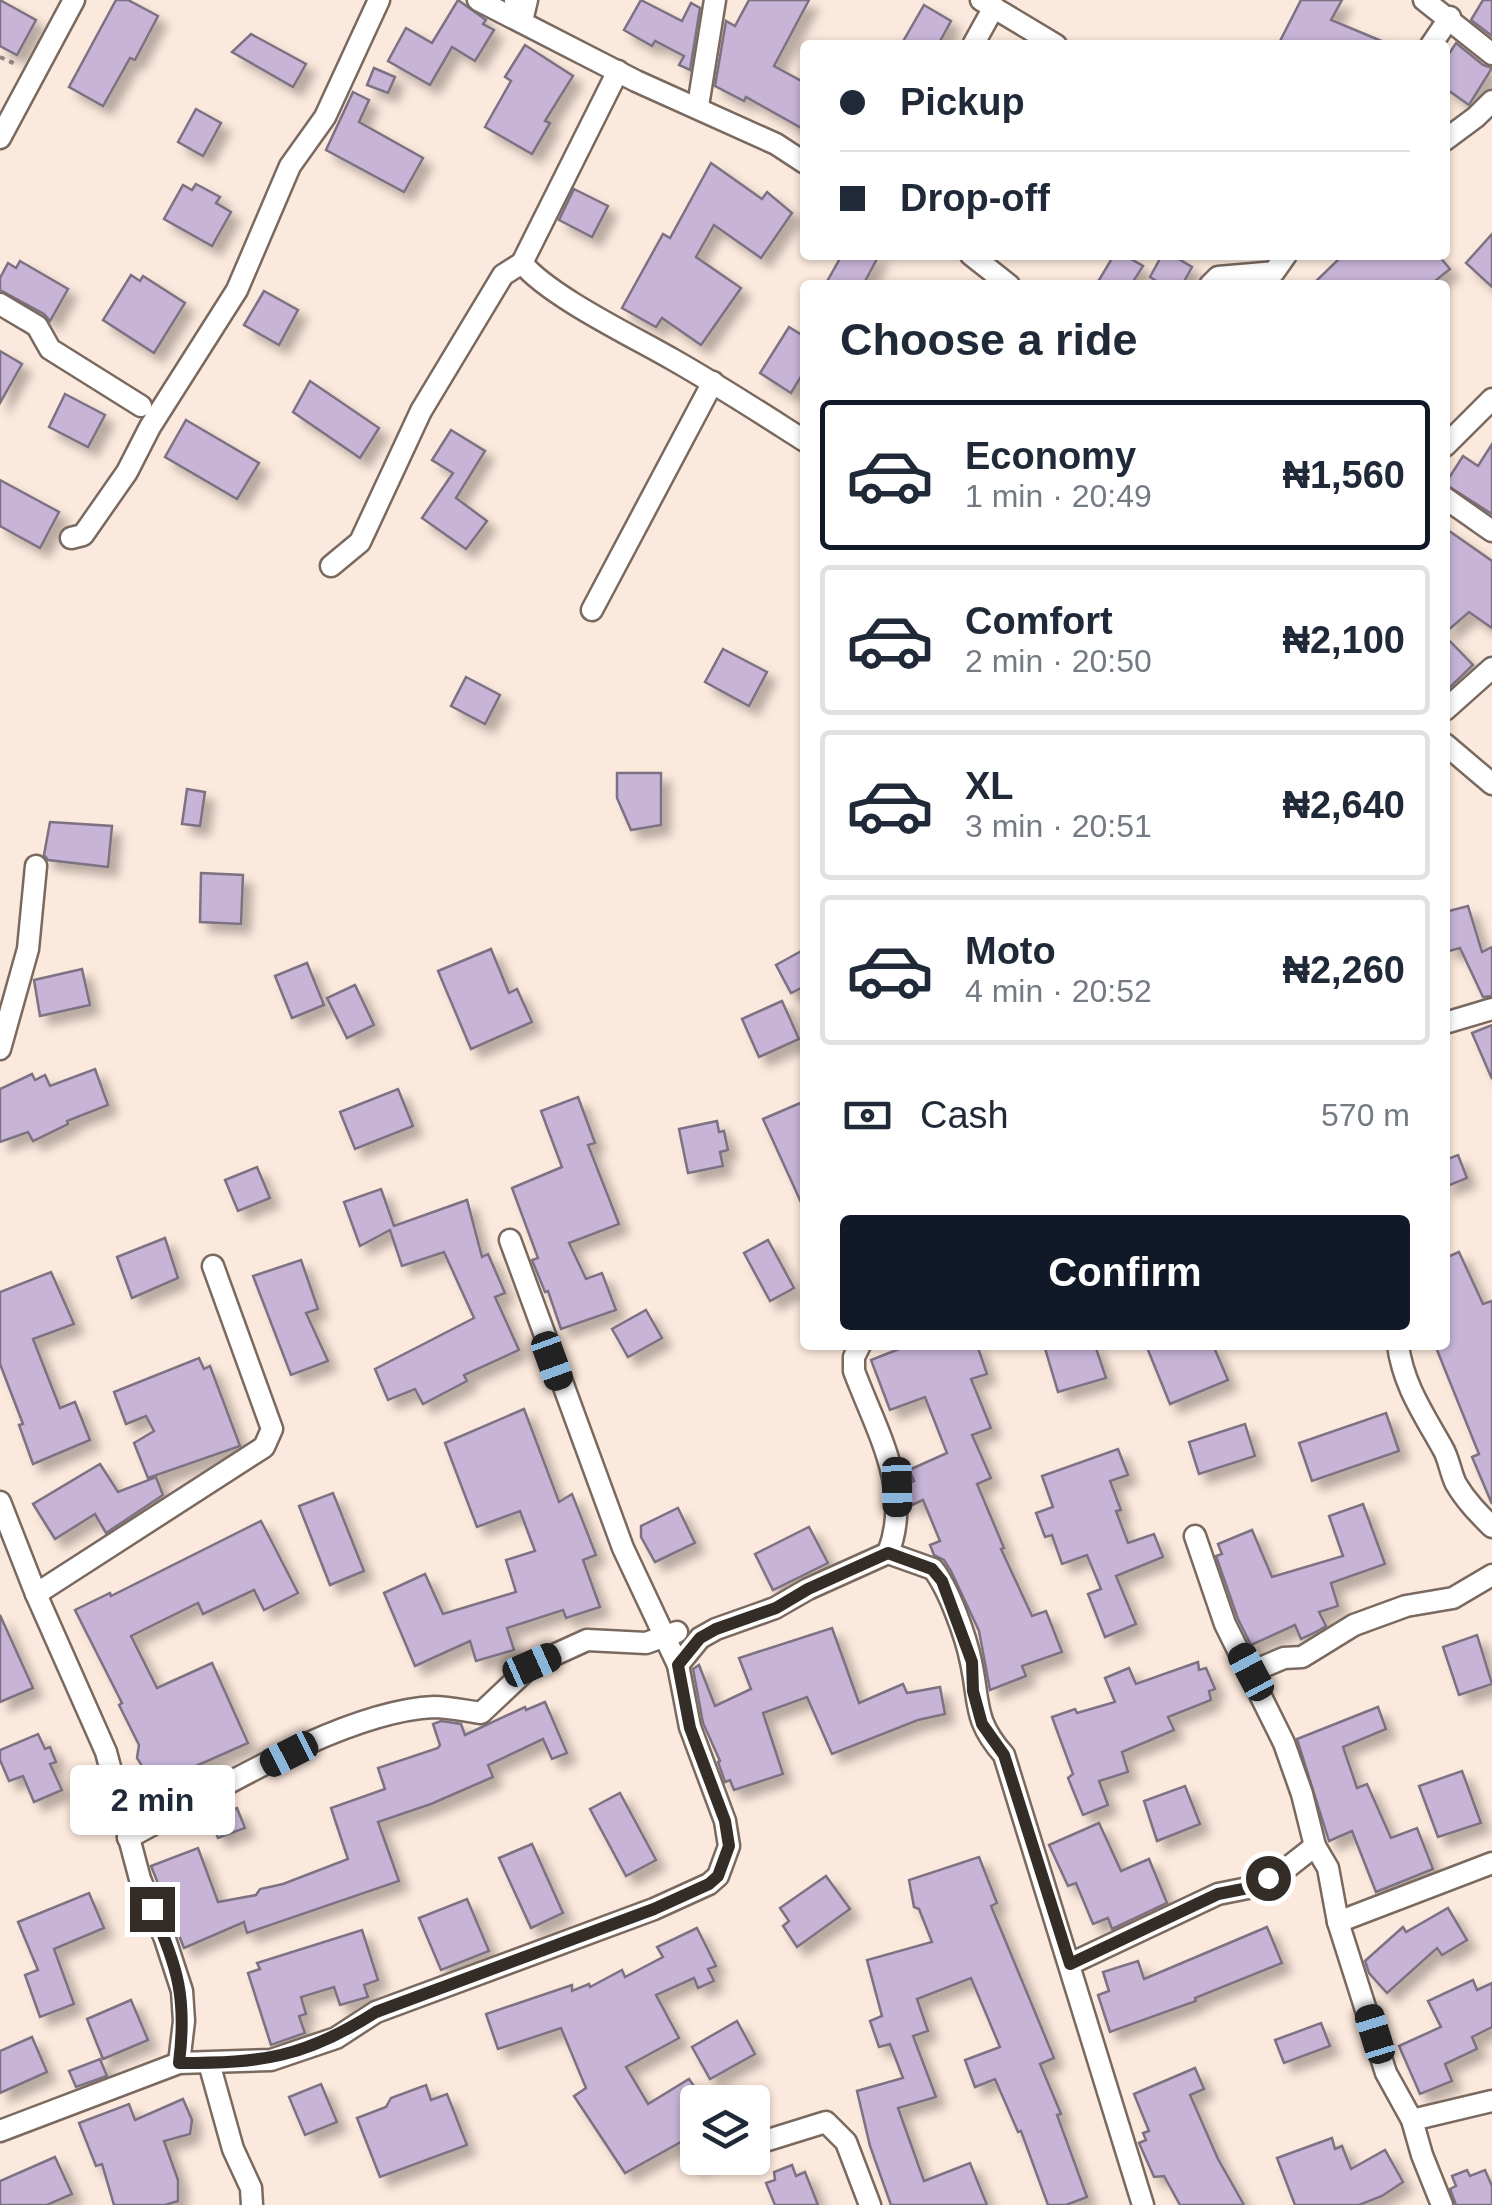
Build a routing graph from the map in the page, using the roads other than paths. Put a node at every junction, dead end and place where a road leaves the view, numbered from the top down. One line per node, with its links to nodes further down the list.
1 (74, 0): 17 (street)
2 (379, 0): 32 (street)
3 (478, 0): 14 (street)
4 (501, 0): 8 (street)
5 (714, 0): 8 (street)
6 (1424, 0): 9 (street)
7 (988, 3): 10 (street); 11 (street)
8 (521, 6)
9 (1449, 10): 12 (street); 13 (street)
10 (975, 40)
11 (1048, 40)
12 (1434, 40)
13 (1492, 54)
14 (618, 72): 18 (street); 21 (street)
15 (1492, 100): 16 (street)
16 (1450, 136)
17 (0, 138)
18 (800, 160)
19 (978, 260): 22 (street)
20 (1282, 260): 23 (street)
21 (522, 263): 25 (street); 33 (street)
22 (1003, 280)
23 (1215, 280)
24 (0, 304): 27 (street)
25 (712, 382): 28 (street); 34 (street)
26 (1492, 399): 29 (street)
27 (141, 406)
28 (800, 438)
29 (1450, 441)
30 (1450, 502): 31 (street)
31 (1492, 531)
32 (71, 538)
33 (331, 566)
34 (592, 610)
35 (1492, 668): 36 (street)
36 (1450, 706)
37 (1450, 748): 38 (street)
38 (1492, 784)
39 (36, 866): 42 (street)
40 (1492, 1009): 41 (street)
41 (1450, 1022)
42 (0, 1049)
43 (510, 1240): 54 (street)
44 (213, 1266): 52 (street)
45 (858, 1350): 50 (street)
46 (1399, 1350): 48 (street)
47 (0, 1502): 52 (street)
48 (1492, 1527)
49 (1194, 1536): 55 (street)
50 (888, 1553): 54 (street); 60 (street)
51 (1492, 1575): 55 (street)
52 (36, 1594): 56 (street)
53 (678, 1632): 56 (street)
54 (678, 1665): 62 (street)
55 (1251, 1672): 57 (street)
56 (128, 1838): 61 (street)
57 (1314, 1846): 59 (street); 60 (street)
58 (1492, 1862): 59 (street)
59 (1338, 1922): 64 (street)
60 (1070, 1964): 69 (street)
61 (179, 2063): 62 (street); 65 (street)
62 (209, 2063): 67 (street)
63 (1492, 2101): 64 (street)
64 (1412, 2120): 70 (street)
65 (0, 2131)
66 (770, 2139): 68 (street)
67 (252, 2205)
68 (870, 2205)
69 (1143, 2205)
70 (1442, 2205)

